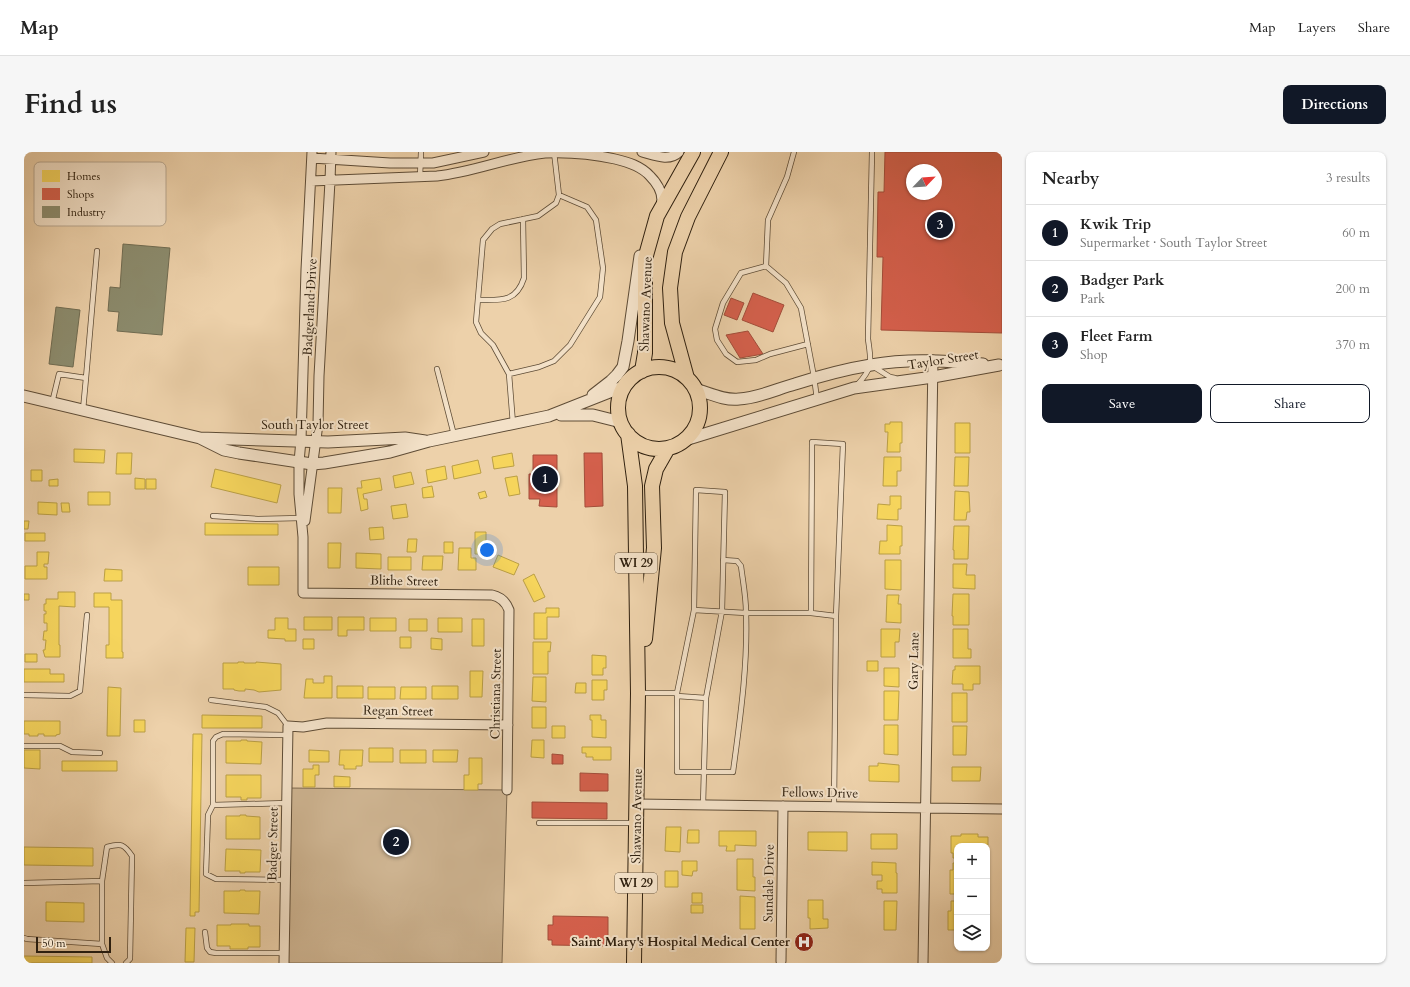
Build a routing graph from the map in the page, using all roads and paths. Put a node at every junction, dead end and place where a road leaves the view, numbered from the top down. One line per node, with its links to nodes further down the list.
1 (421, 152): 12 (lane)
2 (484, 152): 12 (street)
3 (554, 152): 13 (street); 16 (lane); 17 (street)
4 (642, 152): 5 (street)
5 (679, 152)
6 (693, 152): 17 (main road, Shawano Avenue)
7 (721, 152): 33 (main road, Shawano Avenue)
8 (794, 152): 20 (lane)
9 (872, 152): 24 (lane)
10 (312, 155): 11 (street); 14 (street, Badgerland Drive)
11 (331, 155): 12 (street); 15 (street, Badgerland Drive)
12 (420, 164): 13 (lane)
13 (420, 177): 15 (street)
14 (311, 180): 15 (street); 46 (street, Badgerland Drive)
15 (330, 180): 48 (street, Badgerland Drive)
16 (560, 195): 18 (lane); 28 (lane)
17 (659, 213): 27 (main road, Shawano Avenue); 39 (street)
18 (523, 219): 21 (lane); 21 (lane)
19 (97, 251): 31 (lane)
20 (766, 266): 22 (lane); 22 (lane)
21 (478, 300): 28 (lane)
22 (808, 344): 29 (lane)
23 (933, 360): 24 (street, Taylor Street); 25 (street, Taylor Street); 30 (street, Gary Lane)
24 (871, 365): 29 (street, Taylor Street); 32 (lane); 35 (lane)
25 (1000, 365): 30 (street, Taylor Street)
26 (437, 369): 44 (lane)
27 (642, 371): 33 (main road); 34 (main road, WI 29)
28 (509, 374): 42 (lane)
29 (814, 377): 33 (street, Taylor Street); 37 (lane)
30 (933, 377): 32 (street, Taylor Street); 81 (street, Gary Lane)
31 (86, 378): 38 (lane); 40 (lane)
32 (904, 381): 35 (street, Taylor Street)
33 (691, 383): 47 (main road)
34 (625, 386): 39 (street, South Taylor Street); 43 (main road, WI 29)
35 (854, 388): 37 (street, Taylor Street)
36 (24, 396): 38 (street, South Taylor Street)
37 (817, 399): 47 (street, Taylor Street)
38 (52, 403): 40 (street, South Taylor Street)
39 (575, 407): 41 (street, South Taylor Street)
40 (84, 410): 45 (street, South Taylor Street)
41 (549, 416): 42 (street, South Taylor Street); 43 (street, South Taylor Street)
42 (513, 424): 44 (street, South Taylor Street)
43 (624, 428): 50 (main road); 64 (main road, Shawano Avenue / WI 29)
44 (454, 437): 49 (street, South Taylor Street)
45 (200, 438): 46 (street, South Taylor Street); 51 (street, South Taylor Street)
46 (300, 440): 48 (street, South Taylor Street); 51 (street, Badgerland Drive)
47 (685, 440): 50 (main road)
48 (316, 441): 49 (street, South Taylor Street); 52 (street, Badgerland Drive)
49 (429, 441): 52 (street, South Taylor Street)
50 (668, 448): 64 (main road, Shawano Avenue / WI 29)
51 (299, 462): 52 (street, South Taylor Street); 54 (street)
52 (312, 464): 55 (street)
53 (213, 516): 54 (lane)
54 (301, 518): 55 (street)
55 (303, 537): 57 (street, Blithe Street)
56 (723, 560): 58 (lane); 59 (lane); 60 (lane)
57 (503, 599): 69 (street, Christiana Street)
58 (694, 610): 59 (lane); 66 (lane)
59 (722, 611): 60 (lane); 67 (lane)
60 (746, 613): 61 (lane); 73 (lane)
61 (811, 613): 63 (lane); 63 (lane)
62 (87, 615): 65 (lane)
63 (836, 616): 80 (lane)
64 (638, 693): 66 (lane); 76 (main road, Shawano Avenue / WI 29)
65 (24, 695)
66 (677, 695): 67 (lane); 73 (lane)
67 (706, 698): 73 (lane)
68 (211, 700): 70 (lane)
69 (508, 725): 70 (street, Regan Street); 74 (street, Christiana Street)
70 (288, 731): 75 (street, Badger Street); 77 (lane)
71 (24, 746): 72 (lane)
72 (100, 753)
73 (704, 772): 78 (lane)
74 (507, 790)
75 (286, 803): 77 (lane); 85 (street, Badger Street)
76 (637, 804): 78 (street, Fellows Drive); 84 (main road, Shawano Avenue / WI 29)
77 (213, 805): 85 (lane)
78 (704, 805): 79 (street, Fellows Drive)
79 (783, 806): 80 (street, Fellows Drive); 92 (street, Sundale Drive)
80 (834, 806): 81 (street, Fellows Drive)
81 (925, 808): 82 (street, Fellows Drive); 97 (street, Gary Lane)
82 (1002, 809)
83 (539, 823): 84 (lane)
84 (636, 823): 96 (main road, Shawano Avenue / WI 29)
85 (285, 880): 91 (street, Badger Street)
86 (102, 881): 87 (lane); 90 (lane); 94 (lane)
87 (24, 883)
88 (205, 932): 91 (lane)
89 (24, 938): 90 (lane)
90 (102, 944): 93 (lane)
91 (284, 953): 95 (street, Badger Street)
92 (781, 961)
93 (112, 963)
94 (126, 963)
95 (284, 963)
96 (634, 963)
97 (923, 963)

